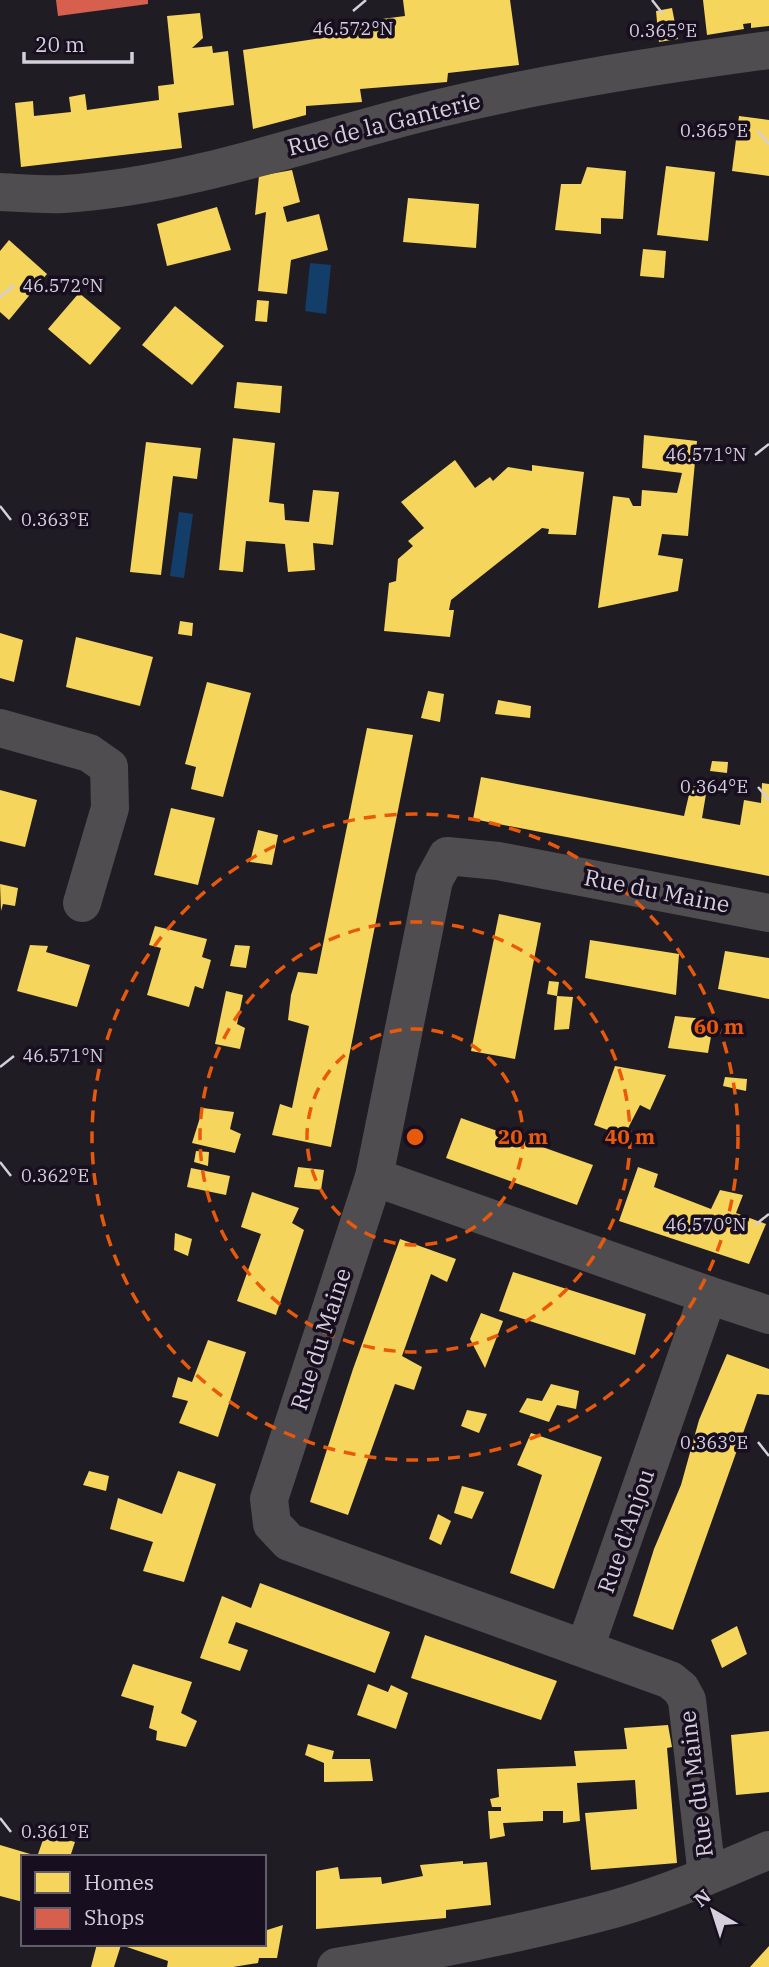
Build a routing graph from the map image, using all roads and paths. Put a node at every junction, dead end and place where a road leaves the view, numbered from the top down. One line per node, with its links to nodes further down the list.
1 (769, 50): 2 (street, Rue de la Ganterie)
2 (0, 192)
3 (0, 729): 4 (street)
4 (82, 903)
5 (769, 913): 6 (street, Rue du Maine)
6 (374, 1177): 7 (street); 9 (street, Rue du Maine)
7 (709, 1295): 8 (street); 9 (street, Rue d'Anjou)
8 (769, 1315)
9 (585, 1648): 11 (street, Rue du Maine)
10 (769, 1850): 11 (street)
11 (707, 1876): 12 (street)
12 (336, 1967)

